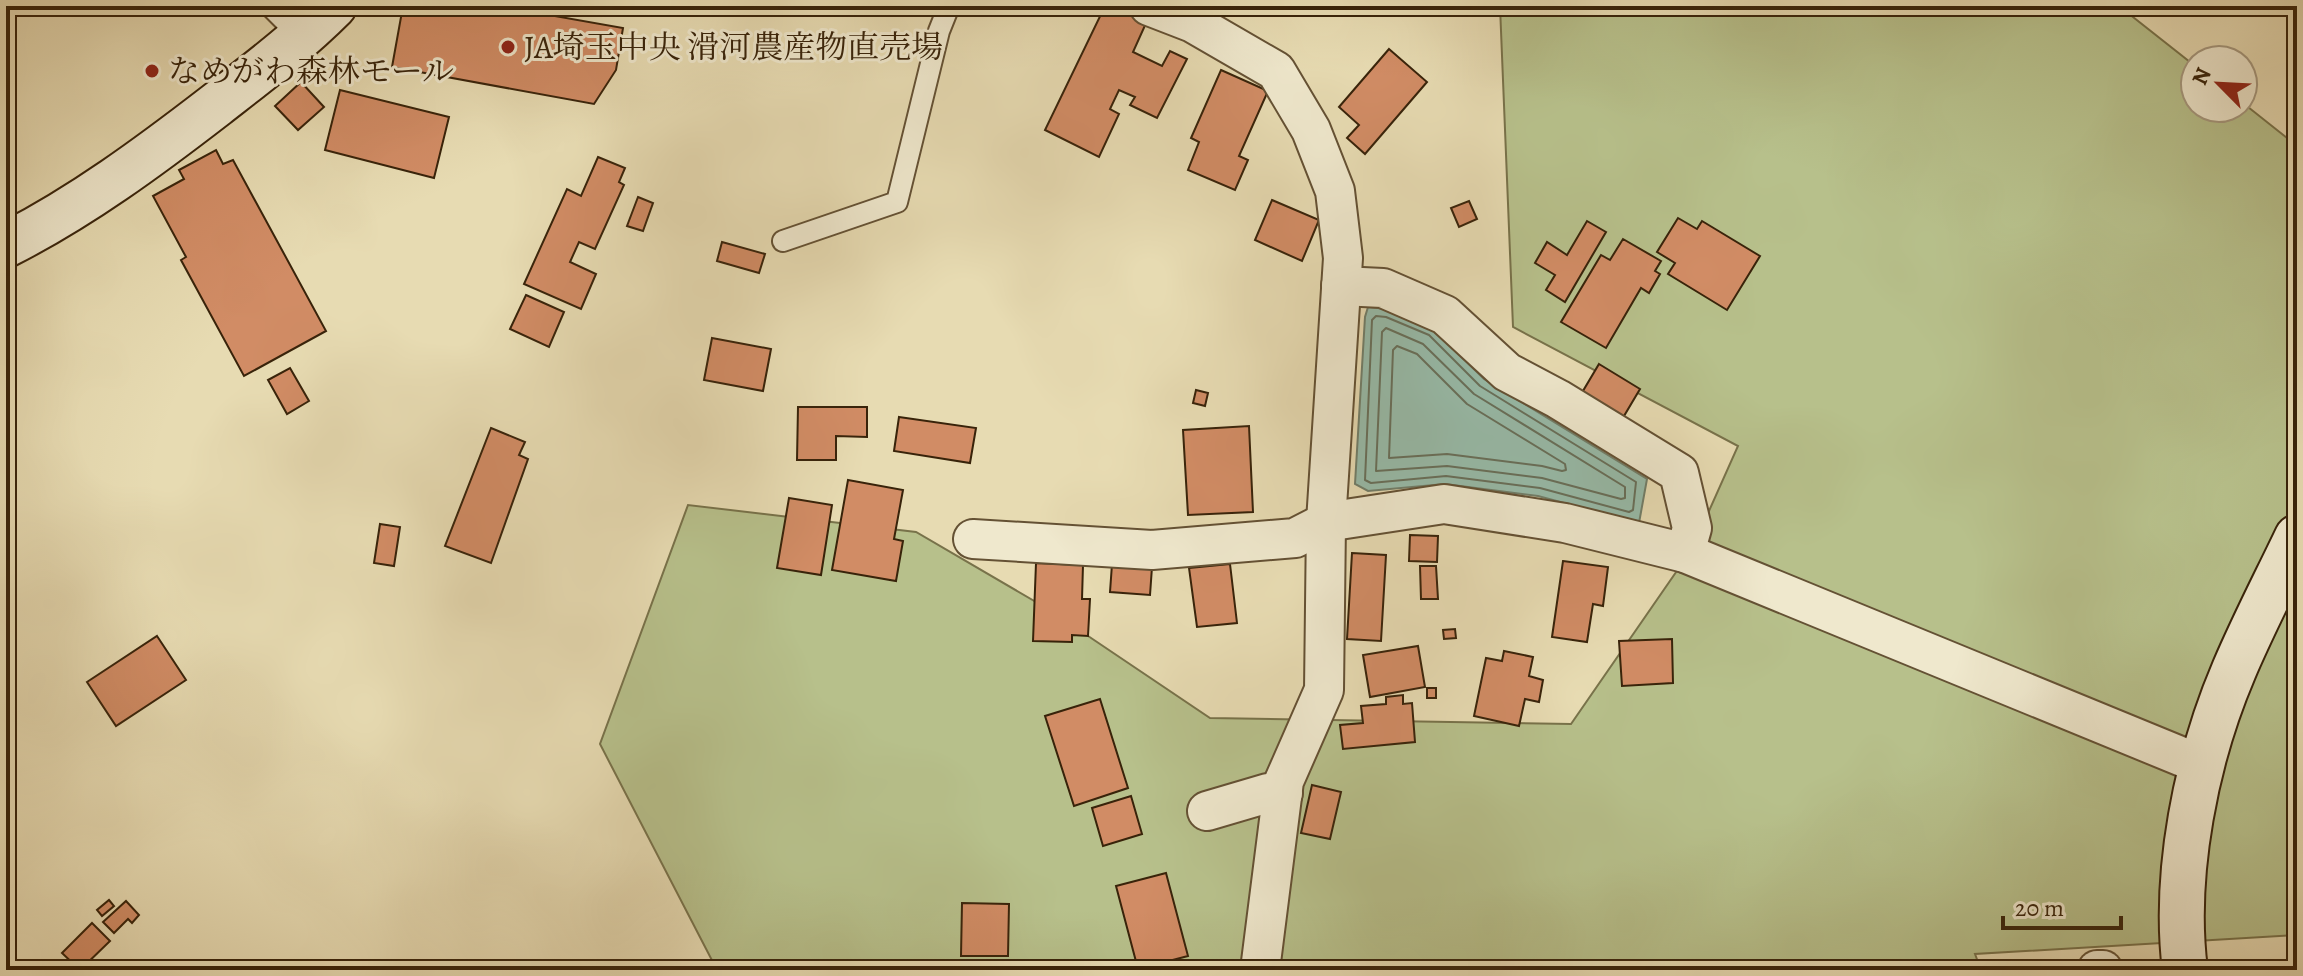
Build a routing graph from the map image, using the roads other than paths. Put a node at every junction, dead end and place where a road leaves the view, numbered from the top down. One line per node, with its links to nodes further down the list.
1 (270, 6): 5 (lane)
2 (334, 6): 5 (street)
3 (949, 6): 6 (lane)
4 (1149, 6): 8 (street)
5 (302, 38): 7 (street)
6 (783, 241)
7 (6, 245)
8 (1341, 286): 9 (street); 12 (street)
9 (1326, 522): 11 (street); 12 (street); 14 (street)
10 (2297, 537): 13 (street)
11 (973, 539)
12 (1685, 553): 13 (street)
13 (2202, 765): 17 (street)
14 (1283, 793): 15 (street); 16 (street)
15 (1207, 811)
16 (1260, 970)
17 (2185, 970)

